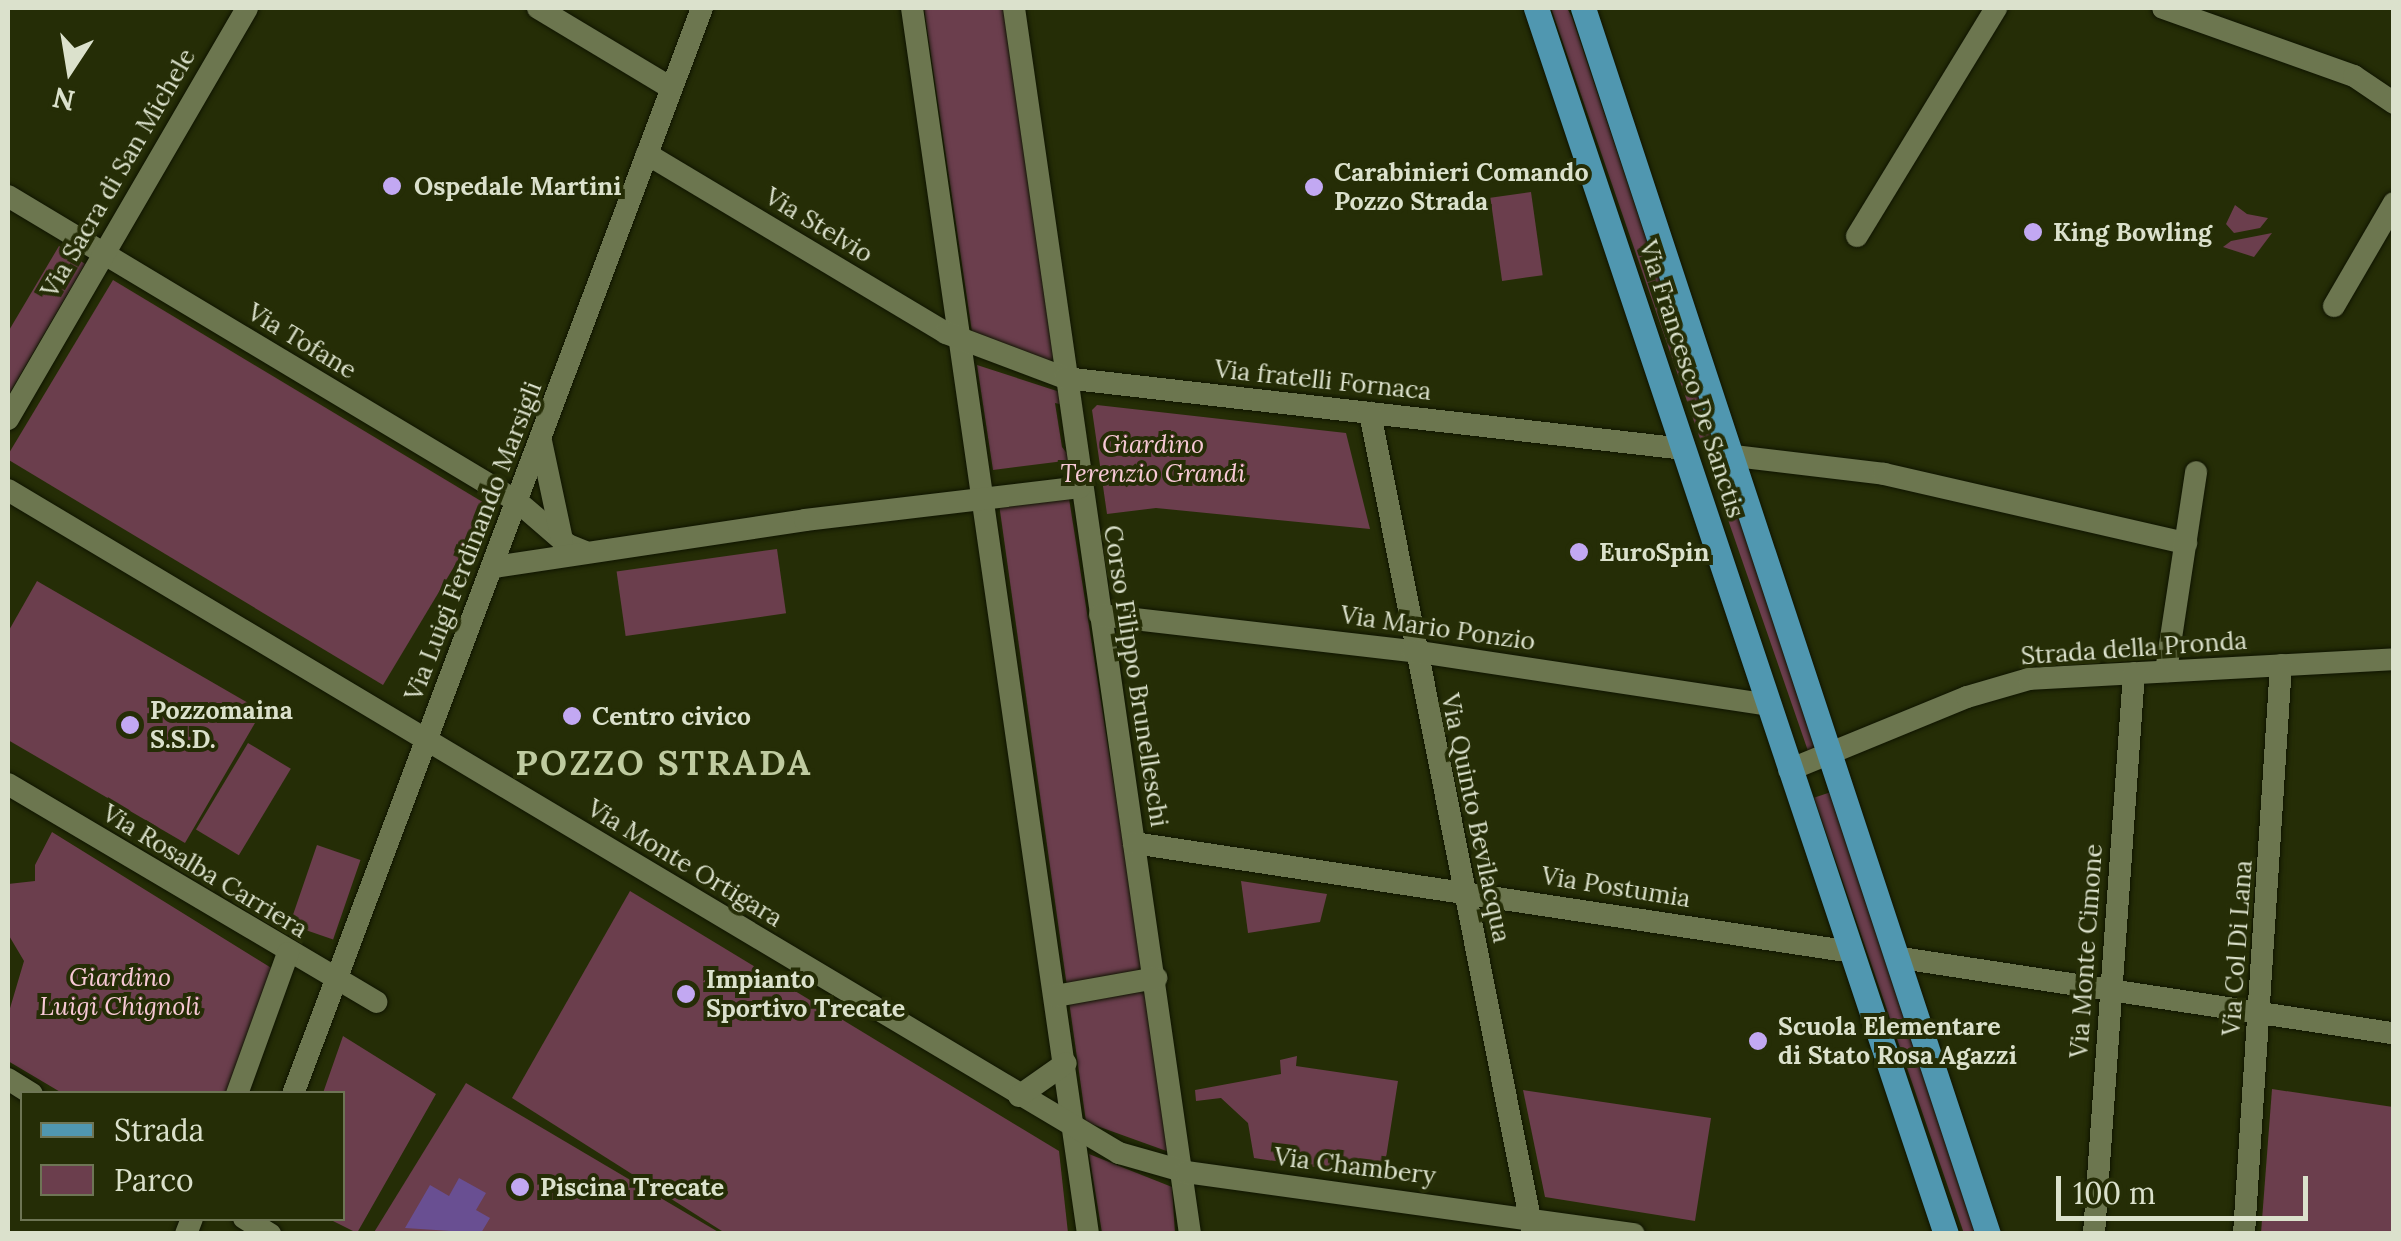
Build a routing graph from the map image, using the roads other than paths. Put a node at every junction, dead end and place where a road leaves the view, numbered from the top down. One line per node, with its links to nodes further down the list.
1 (247, 8): 17 (street, Via Sacra di San Michele)
2 (538, 8): 11 (street)
3 (702, 8): 11 (street, Via Luigi Ferdinando Marsigli)
4 (912, 8): 19 (street)
5 (1014, 8): 20 (street, Corso Filippo Brunelleschi)
6 (1536, 8): 24 (main road, Via Francesco De Sanctis)
7 (1583, 8): 25 (main road, Via Francesco De Sanctis)
8 (1996, 8): 16 (street)
9 (2163, 8): 10 (street)
10 (2224, 17): 12 (street)
11 (671, 88): 13 (street, Via Luigi Ferdinando Marsigli)
12 (2394, 104)
13 (647, 154): 19 (street, Via Stelvio); 23 (street, Via Luigi Ferdinando Marsigli)
14 (8, 196): 17 (street, Via Tofane)
15 (2394, 203): 18 (street)
16 (1857, 236)
17 (103, 254): 22 (street, Via Sacra di San Michele); 30 (street, Via Tofane)
18 (2334, 306)
19 (962, 341): 20 (street, Via fratelli Fornaca); 29 (street)
20 (1065, 378): 21 (street, Via fratelli Fornaca); 27 (street, Corso Filippo Brunelleschi)
21 (1370, 412): 24 (street, Via fratelli Fornaca); 36 (street, Via Quinto Bevilacqua)
22 (8, 419)
23 (541, 439): 30 (street, Via Luigi Ferdinando Marsigli); 31 (street)
24 (1684, 449): 41 (main road, Via Francesco De Sanctis)
25 (1734, 456): 32 (street, Via Francesco De Sanctis); 43 (main road, Via Francesco De Sanctis)
26 (2196, 472): 32 (street)
27 (1080, 487): 29 (street); 35 (street, Corso Filippo Brunelleschi)
28 (8, 490): 42 (street, Via Monte Ortigara)
29 (986, 496): 33 (street); 54 (street)
30 (518, 502): 31 (street, Via Tofane); 34 (street, Via Luigi Ferdinando Marsigli)
31 (562, 540): 33 (street, Via Tofane)
32 (2186, 543): 39 (street)
33 (585, 552): 34 (street)
34 (495, 567): 42 (street, Via Luigi Ferdinando Marsigli)
35 (1100, 614): 36 (street, Via Mario Ponzio); 46 (street, Corso Filippo Brunelleschi)
36 (1413, 651): 41 (street, Via Mario Ponzio); 47 (street, Via Quinto Bevilacqua)
37 (2394, 659): 38 (street, Strada della Pronda)
38 (2281, 665): 39 (street, Strada della Pronda); 56 (street, Via Col Di Lana)
39 (2166, 670): 40 (street, Strada della Pronda)
40 (2134, 673): 43 (street, Strada della Pronda); 53 (street, Via Monte Cimone)
41 (1768, 704): 44 (main road, Via Francesco De Sanctis)
42 (427, 741): 52 (street, Via Luigi Ferdinando Marsigli); 61 (street, Via Monte Ortigara)
43 (1830, 753): 44 (street); 50 (main road, Via Francesco De Sanctis)
44 (1789, 770): 48 (main road, Via Francesco De Sanctis)
45 (8, 784): 49 (street, Via Rosalba Carriera)
46 (1134, 843): 47 (street, Via Postumia); 51 (street, Corso Filippo Brunelleschi)
47 (1463, 890): 48 (street, Via Postumia); 64 (street, Via Quinto Bevilacqua)
48 (1852, 952): 68 (main road, Via Francesco De Sanctis)
49 (288, 953): 52 (street, Via Rosalba Carriera); 59 (street)
50 (1901, 958): 53 (street); 69 (main road, Via Francesco De Sanctis)
51 (1156, 978): 54 (street); 63 (street, Corso Filippo Brunelleschi)
52 (336, 979): 55 (street, Via Rosalba Carriera); 60 (street, Via Luigi Ferdinando Marsigli)
53 (2110, 990): 56 (street); 70 (street, Via Monte Cimone)
54 (1056, 996): 58 (street)
55 (376, 1002)
56 (2261, 1013): 57 (street); 71 (street, Via Col Di Lana)
57 (2394, 1033)
58 (1066, 1063): 61 (street); 62 (street)
59 (238, 1091)
60 (294, 1091)
61 (1019, 1096): 62 (street, Via Monte Ortigara)
62 (1076, 1130): 63 (street, Via Chambery); 65 (street)
63 (1186, 1172): 64 (street, Via Chambery); 66 (street, Corso Filippo Brunelleschi)
64 (1531, 1225): 67 (street, Via Chambery)
65 (1088, 1234)
66 (1190, 1234)
67 (1634, 1234)
68 (1946, 1234)
69 (1988, 1234)
70 (2094, 1234)
71 (2244, 1234)

